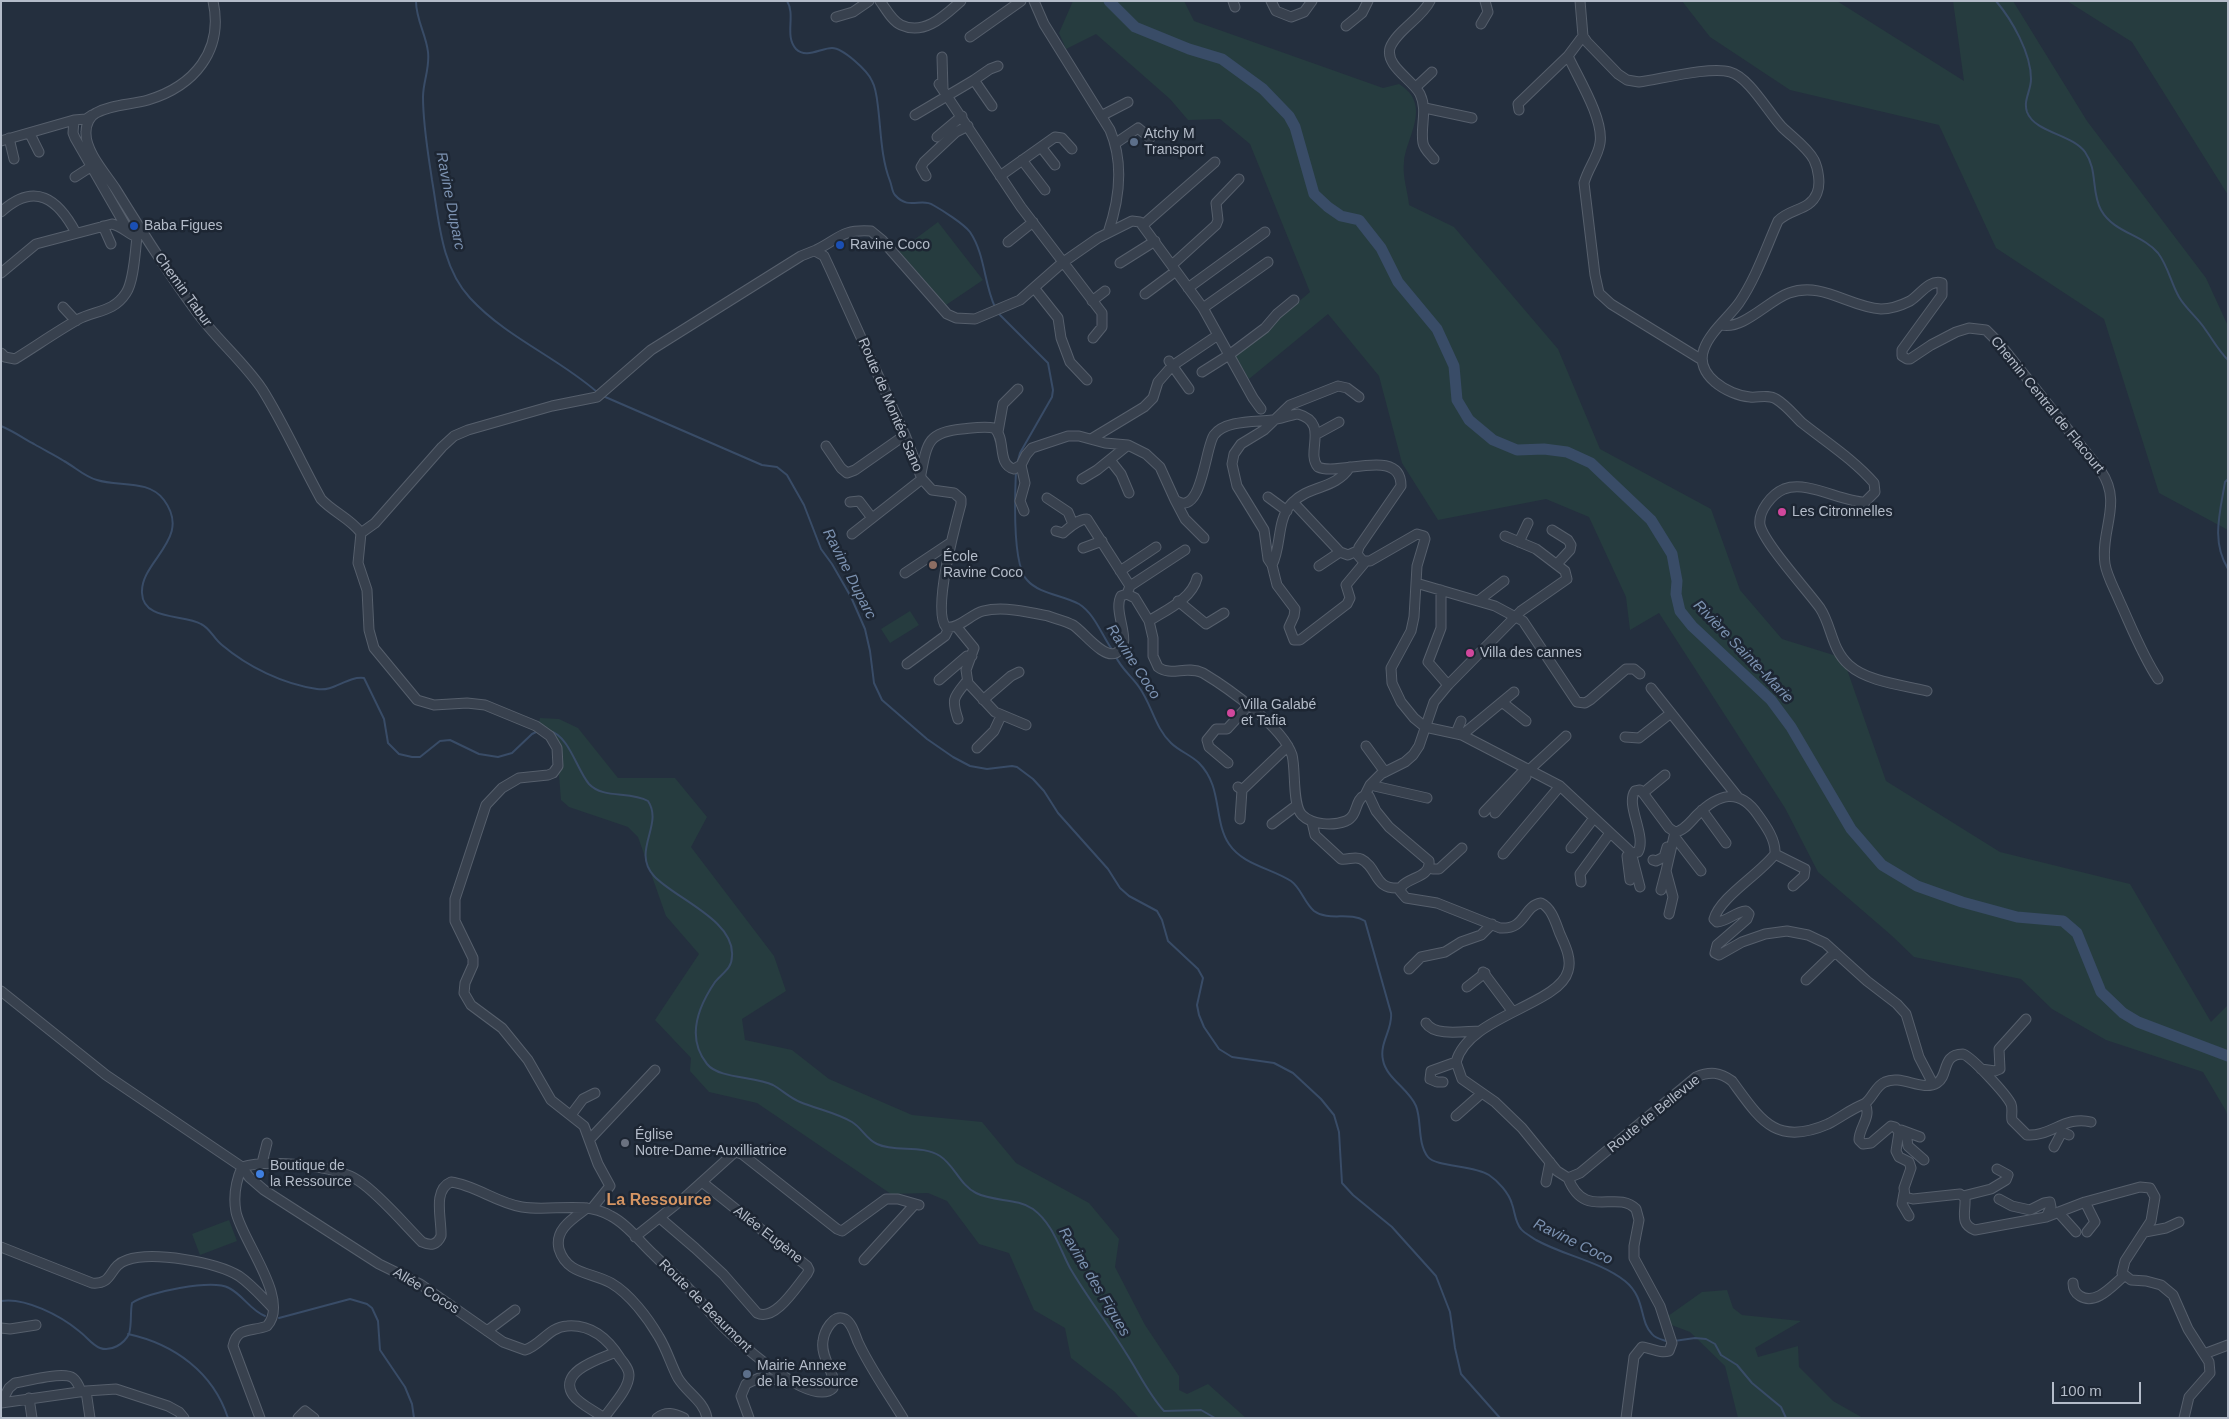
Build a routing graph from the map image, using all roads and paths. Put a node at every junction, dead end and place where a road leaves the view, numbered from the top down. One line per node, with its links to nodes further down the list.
1 (213, 1): 29 (street)
2 (869, 1): 13 (street)
3 (880, 1): 4 (street)
4 (961, 1)
5 (1021, 1): 17 (street)
6 (1034, 1): 32 (street)
7 (1271, 1): 8 (street)
8 (1312, 1)
9 (1368, 1): 15 (street)
10 (1430, 1): 23 (street)
11 (1485, 1): 14 (street)
12 (1580, 1): 16 (street)
13 (836, 17)
14 (1481, 24)
15 (1346, 26)
16 (1584, 36): 19 (street); 83 (street)
17 (970, 37)
18 (942, 56): 24 (street)
19 (1568, 56): 28 (street); 88 (street)
20 (998, 66): 22 (street)
21 (1432, 72): 23 (street)
22 (974, 80): 24 (street); 26 (street)
23 (1416, 87): 27 (street)
24 (943, 90): 30 (street); 31 (street)
25 (1128, 102): 32 (street)
26 (992, 106)
27 (1425, 108): 33 (street); 46 (street)
28 (1519, 110)
29 (94, 114): 34 (street); 36 (street)
30 (915, 115)
31 (962, 116): 35 (street); 38 (street)
32 (1102, 116): 41 (street)
33 (1472, 118)
34 (74, 123): 36 (street); 37 (street); 50 (street)
35 (968, 126): 51 (street); 52 (street)
36 (87, 127): 64 (street, Chemin Tabur)
37 (30, 134): 40 (street); 44 (street)
38 (937, 137)
39 (1150, 138): 41 (street)
40 (5, 140): 45 (street)
41 (1116, 143): 63 (street)
42 (1041, 147): 43 (street); 47 (street); 49 (street)
43 (1072, 149)
44 (39, 152)
45 (14, 159)
46 (1434, 159)
47 (1022, 160): 52 (street); 55 (street)
48 (1214, 162): 58 (street)
49 (1055, 164)
50 (92, 166): 53 (street); 60 (street)
51 (926, 176)
52 (1000, 176): 57 (street)
53 (75, 177)
54 (1239, 179): 72 (street)
55 (1045, 190)
56 (1, 212): 62 (street)
57 (1032, 222): 66 (street); 70 (street)
58 (1143, 225): 63 (street); 65 (street)
59 (103, 226): 60 (street); 62 (street); 67 (street)
60 (124, 229): 64 (street)
61 (1265, 232): 74 (street)
62 (76, 233): 73 (street)
63 (1108, 233): 70 (street)
64 (140, 234): 82 (street); 122 (street, Chemin Tabur)
65 (1155, 241): 71 (street); 72 (street)
66 (1008, 242)
67 (111, 244)
68 (815, 251): 75 (street); 100 (street, Route de Montée Sano); 122 (street)
69 (1268, 262): 81 (street)
70 (1062, 263): 75 (street); 79 (street)
71 (1120, 263)
72 (1174, 268): 74 (street); 77 (street)
73 (1, 273)
74 (1188, 288): 81 (street)
75 (1035, 289): 91 (street)
76 (1105, 291): 79 (street)
77 (1145, 294)
78 (1294, 300): 87 (street)
79 (1092, 301): 85 (street)
80 (63, 307): 82 (street)
81 (1203, 308): 84 (street)
82 (76, 321): 86 (street)
83 (1722, 325): 88 (street); 155 (street, Chemin Central de Flacourt)
84 (1218, 335): 87 (street); 89 (street)
85 (1093, 338)
86 (1, 353)
87 (1230, 355): 90 (street); 95 (street)
88 (1702, 360): 160 (street)
89 (1170, 364): 93 (street); 101 (street)
90 (1202, 372)
91 (1087, 380)
92 (1018, 389): 98 (street)
93 (1189, 389)
94 (1359, 397): 96 (street)
95 (1261, 410)
96 (1273, 420): 99 (street); 112 (street); 136 (street)
97 (1339, 422): 99 (street)
98 (998, 432): 105 (street); 107 (street)
99 (1317, 434): 106 (street)
100 (905, 435): 103 (street); 107 (street, Route de Montée Sano)
101 (1091, 439): 102 (street); 105 (street)
102 (1128, 445): 104 (street); 112 (street)
103 (826, 446)
104 (1110, 460): 108 (street); 109 (street)
105 (1021, 465): 116 (street)
106 (1350, 467): 114 (street); 132 (street)
107 (921, 477): 117 (street); 128 (street, Route de Montée Sano)
108 (1082, 479)
109 (1129, 493)
110 (1268, 497): 115 (street)
111 (1047, 498): 119 (street)
112 (1175, 500): 125 (street)
113 (850, 502): 117 (street)
114 (1293, 502): 115 (street); 133 (street)
115 (1287, 510): 136 (street)
116 (1024, 511)
117 (872, 518): 123 (street)
118 (1528, 523): 127 (street)
119 (1073, 524): 121 (street); 126 (street)
120 (1552, 530): 135 (street)
121 (1056, 531)
122 (361, 533): 233 (street)
123 (852, 534)
124 (1505, 536): 127 (street)
125 (1204, 538)
126 (1102, 541): 130 (street); 138 (street)
127 (1519, 542): 135 (street)
128 (950, 543): 139 (street); 150 (street, Route de Montée Sano)
129 (1156, 547): 138 (street)
130 (1083, 548)
131 (1185, 550): 143 (street)
132 (1358, 551): 133 (street); 134 (street)
133 (1340, 552): 137 (street)
134 (1366, 561): 136 (street); 142 (street)
135 (1557, 564): 148 (street)
136 (1272, 565)
137 (1319, 566)
138 (1120, 571): 143 (street)
139 (905, 573)
140 (1197, 578): 145 (street)
141 (1504, 581): 146 (street)
142 (1416, 583): 144 (street); 171 (street)
143 (1128, 590): 149 (street); 150 (street)
144 (1441, 590): 146 (street); 158 (street)
145 (1178, 601): 147 (street); 149 (street)
146 (1478, 601): 148 (street)
147 (1224, 613)
148 (1515, 617): 154 (street); 158 (street)
149 (1149, 621): 164 (street)
150 (952, 627): 151 (street); 152 (street)
151 (972, 656): 156 (street); 157 (street)
152 (907, 664)
153 (1019, 672): 162 (street)
154 (1640, 674)
155 (2158, 679)
156 (939, 680)
157 (968, 681): 162 (street); 167 (street)
158 (1448, 685): 171 (street)
159 (1651, 688): 165 (street)
160 (1927, 691)
161 (1514, 692): 163 (street)
162 (983, 700): 166 (street)
163 (1502, 702): 169 (street); 172 (street)
164 (1248, 706): 175 (street); 178 (street)
165 (1671, 713): 174 (street); 186 (street)
166 (1001, 716): 170 (street); 177 (street)
167 (958, 719)
168 (1461, 721): 172 (street)
169 (1526, 721)
170 (1026, 725)
171 (1425, 727): 172 (street); 180 (street)
172 (1459, 734): 179 (street)
173 (1566, 736): 179 (street)
174 (1626, 737)
175 (1288, 746): 188 (street); 193 (street)
176 (1366, 746): 180 (street)
177 (977, 748)
178 (1228, 763)
179 (1529, 770): 183 (street); 190 (street); 191 (street)
180 (1385, 772): 182 (street)
181 (1665, 775): 184 (street)
182 (1370, 785): 185 (street); 187 (street)
183 (1560, 786): 192 (street); 202 (street)
184 (1644, 793): 197 (street); 201 (street)
185 (1365, 794): 194 (street); 205 (street)
186 (1736, 796): 189 (street); 203 (street)
187 (1427, 798)
188 (1297, 805): 194 (street); 195 (street)
189 (1702, 810): 197 (street); 198 (street)
190 (1484, 812)
191 (1495, 813)
192 (1594, 818): 196 (street); 199 (street)
193 (1240, 819)
194 (1312, 822): 212 (street)
195 (1272, 824)
196 (1610, 833): 201 (street); 209 (street)
197 (1674, 833): 204 (street); 206 (street); 207 (street)
198 (1726, 843)
199 (1571, 848)
200 (1457, 849): 205 (street)
201 (1628, 850): 208 (street); 211 (street)
202 (1503, 854)
203 (1776, 854): 210 (street); 216 (street)
204 (1653, 860)
205 (1431, 868): 212 (street)
206 (1701, 871)
207 (1666, 872): 213 (street); 214 (street)
208 (1630, 880)
209 (1581, 882)
210 (1793, 886)
211 (1640, 887)
212 (1400, 888): 215 (street)
213 (1661, 890)
214 (1669, 914)
215 (1492, 924): 217 (street); 221 (street)
216 (1835, 952): 218 (street); 229 (street)
217 (1409, 969)
218 (1806, 980)
219 (1467, 986): 221 (street)
220 (1, 991): 246 (street, Allée Cocos)
221 (1513, 1012): 224 (street)
222 (2026, 1019): 226 (street)
223 (1426, 1023): 224 (street)
224 (1480, 1031): 225 (street)
225 (1456, 1062): 228 (street); 231 (street)
226 (1981, 1069): 229 (street); 237 (street)
227 (655, 1070): 240 (street)
228 (1443, 1082)
229 (1929, 1084): 232 (street, Route de Bellevue)
230 (595, 1093): 233 (street)
231 (1482, 1093): 234 (street); 244 (street)
232 (1865, 1104): 236 (street); 248 (street, Route de Bellevue)
233 (571, 1115): 240 (street)
234 (1456, 1116)
235 (2091, 1122): 237 (street)
236 (1895, 1127): 238 (street); 251 (street)
237 (2063, 1131): 242 (street)
238 (1906, 1132): 239 (street); 243 (street)
239 (1920, 1137)
240 (590, 1139): 255 (street)
241 (268, 1143): 245 (street)
242 (2054, 1147)
243 (1924, 1160)
244 (1550, 1162): 248 (street); 250 (street)
245 (262, 1163): 246 (street); 255 (street)
246 (242, 1167): 269 (street); 273 (street, Allée Cocos)
247 (1997, 1169): 252 (street)
248 (1568, 1178): 292 (street)
249 (702, 1182): 259 (street); 259 (street, Allée Eugène); 266 (street)
250 (1546, 1182)
251 (1904, 1193): 252 (street); 257 (street)
252 (1963, 1196): 258 (street)
253 (1998, 1199): 258 (street)
254 (2085, 1202): 256 (street); 262 (street); 263 (street)
255 (590, 1208): 264 (street, Route de Beaumont); 289 (street)
256 (2058, 1212): 258 (street); 261 (street)
257 (1909, 1216)
258 (2046, 1217)
259 (660, 1218): 264 (street)
260 (2179, 1222): 263 (street)
261 (2076, 1232)
262 (2086, 1232)
263 (2145, 1232): 267 (street)
264 (635, 1236): 277 (street, Route de Beaumont)
265 (1, 1246): 269 (street)
266 (864, 1260)
267 (2124, 1276): 268 (street); 276 (street)
268 (2073, 1283)
269 (273, 1308): 284 (street)
270 (515, 1310): 273 (street)
271 (36, 1325): 272 (street)
272 (1, 1328)
273 (487, 1331): 275 (street, Allée Cocos)
274 (2228, 1345): 276 (street)
275 (616, 1352): 275 (street, Allée Cocos)
276 (2204, 1354): 293 (street)
277 (792, 1382): 290 (street); 291 (street, Route de Beaumont)
278 (83, 1391): 279 (street); 280 (street); 282 (street); 283 (street)
279 (29, 1398): 280 (street); 281 (street)
280 (1, 1403)
281 (32, 1418)
282 (90, 1418)
283 (184, 1418)
284 (260, 1418)
285 (298, 1418): 286 (street)
286 (314, 1418)
287 (657, 1418): 288 (street)
288 (684, 1418)
289 (707, 1418)
290 (749, 1418)
291 (903, 1418)
292 (1626, 1418)
293 (2184, 1418)

